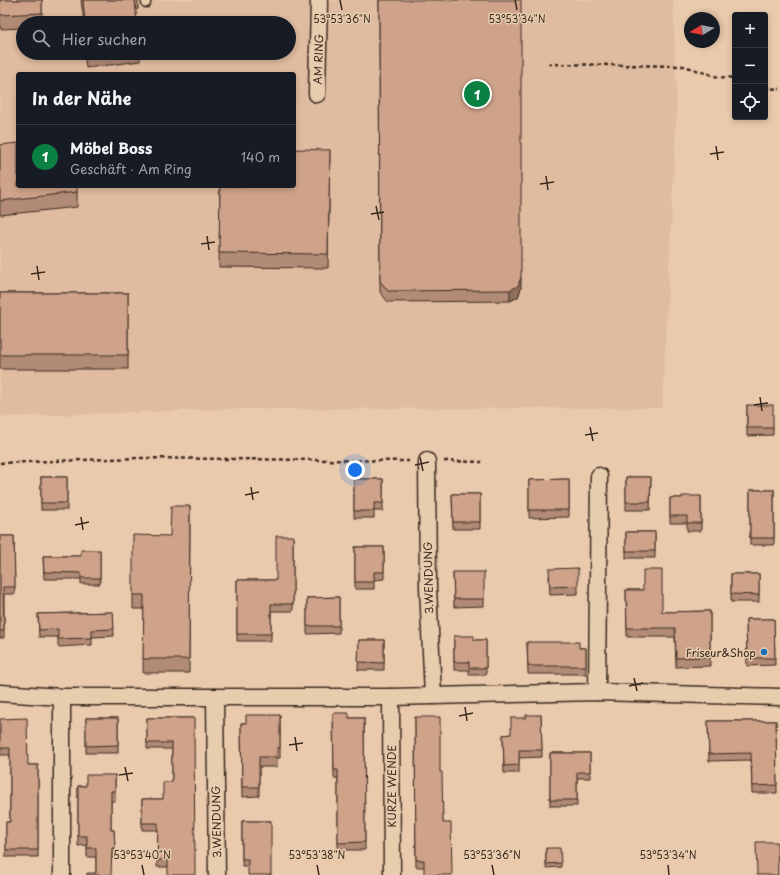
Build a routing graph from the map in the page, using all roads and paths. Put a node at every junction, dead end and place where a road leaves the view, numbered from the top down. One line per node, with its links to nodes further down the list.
1 (319, 0): 6 (street, AM RING)
2 (548, 64): 3 (path)
3 (732, 78)
4 (768, 88): 5 (path)
5 (780, 89)
6 (317, 94)
7 (427, 461): 8 (path); 9 (path); 13 (street, 3.WENDUNG)
8 (482, 462)
9 (0, 463)
10 (600, 476): 11 (street)
11 (597, 692): 13 (street); 17 (street)
12 (0, 694): 14 (street)
13 (433, 696): 16 (street)
14 (62, 697): 15 (street); 18 (street)
15 (215, 697): 16 (street); 19 (street, 3.WENDUNG)
16 (391, 697): 20 (street, KURZE WENDE)
17 (780, 697)
18 (62, 875)
19 (217, 875)
20 (392, 875)

